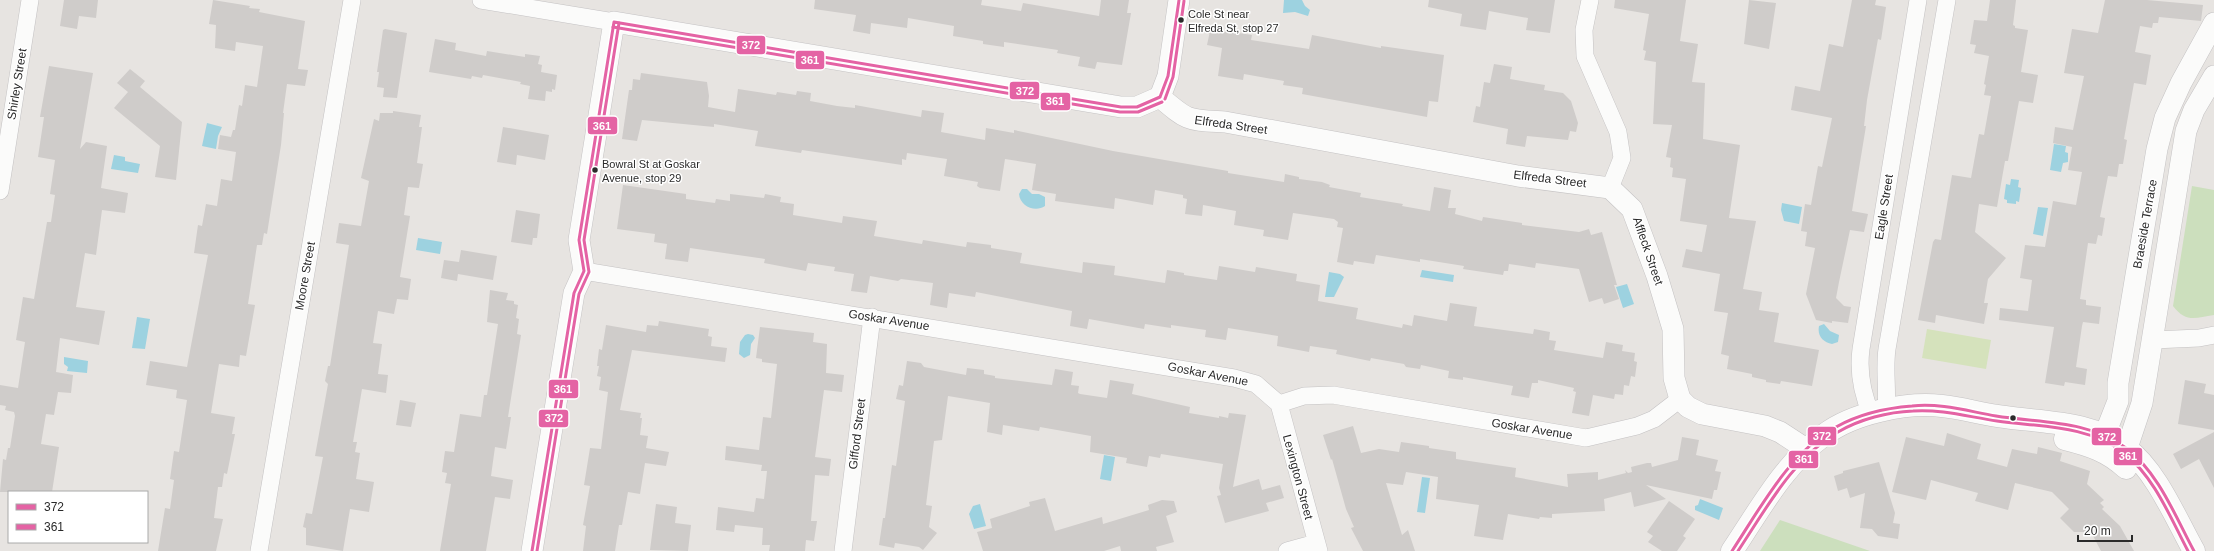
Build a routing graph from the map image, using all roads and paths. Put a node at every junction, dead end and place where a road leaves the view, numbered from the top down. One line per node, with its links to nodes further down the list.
1 (30, 0): 13 (street, Shirley Street)
2 (352, 0): 28 (street, Moore Street)
3 (481, 0): 8 (street)
4 (1179, 0): 11 (street)
5 (1590, 0): 12 (street)
6 (1918, 0): 17 (street, Eagle Street)
7 (1947, 0): 19 (street)
8 (614, 22): 11 (street); 14 (street)
9 (2214, 23): 20 (street, Braeside Terrace)
10 (2214, 76): 18 (street, Braeside Terrace)
11 (1160, 97): 12 (street, Elfreda Street)
12 (1610, 188): 22 (street, Affleck Street)
13 (0, 191)
14 (584, 271): 15 (street, Goskar Avenue); 29 (street)
15 (872, 317): 23 (street, Goskar Avenue); 30 (street, Gifford Street)
16 (2214, 335): 18 (street)
17 (1862, 340): 19 (street); 24 (street, Eagle Street)
18 (2153, 340): 21 (street, Braeside Terrace)
19 (1887, 345): 24 (street)
20 (2119, 376): 21 (street); 25 (street, Braeside Terrace)
21 (2146, 381): 25 (street, Braeside Terrace)
22 (1680, 399): 23 (street, Goskar Avenue); 26 (street)
23 (1279, 404): 27 (street, Lexington Street)
24 (1878, 412): 25 (main road); 26 (main road)
25 (2113, 445): 33 (main road); 34 (main road)
26 (1806, 449): 32 (main road)
27 (1317, 547): 31 (street)
28 (259, 551)
29 (532, 551)
30 (843, 551)
31 (1287, 551)
32 (1732, 551)
33 (2176, 551)
34 (2194, 551)

